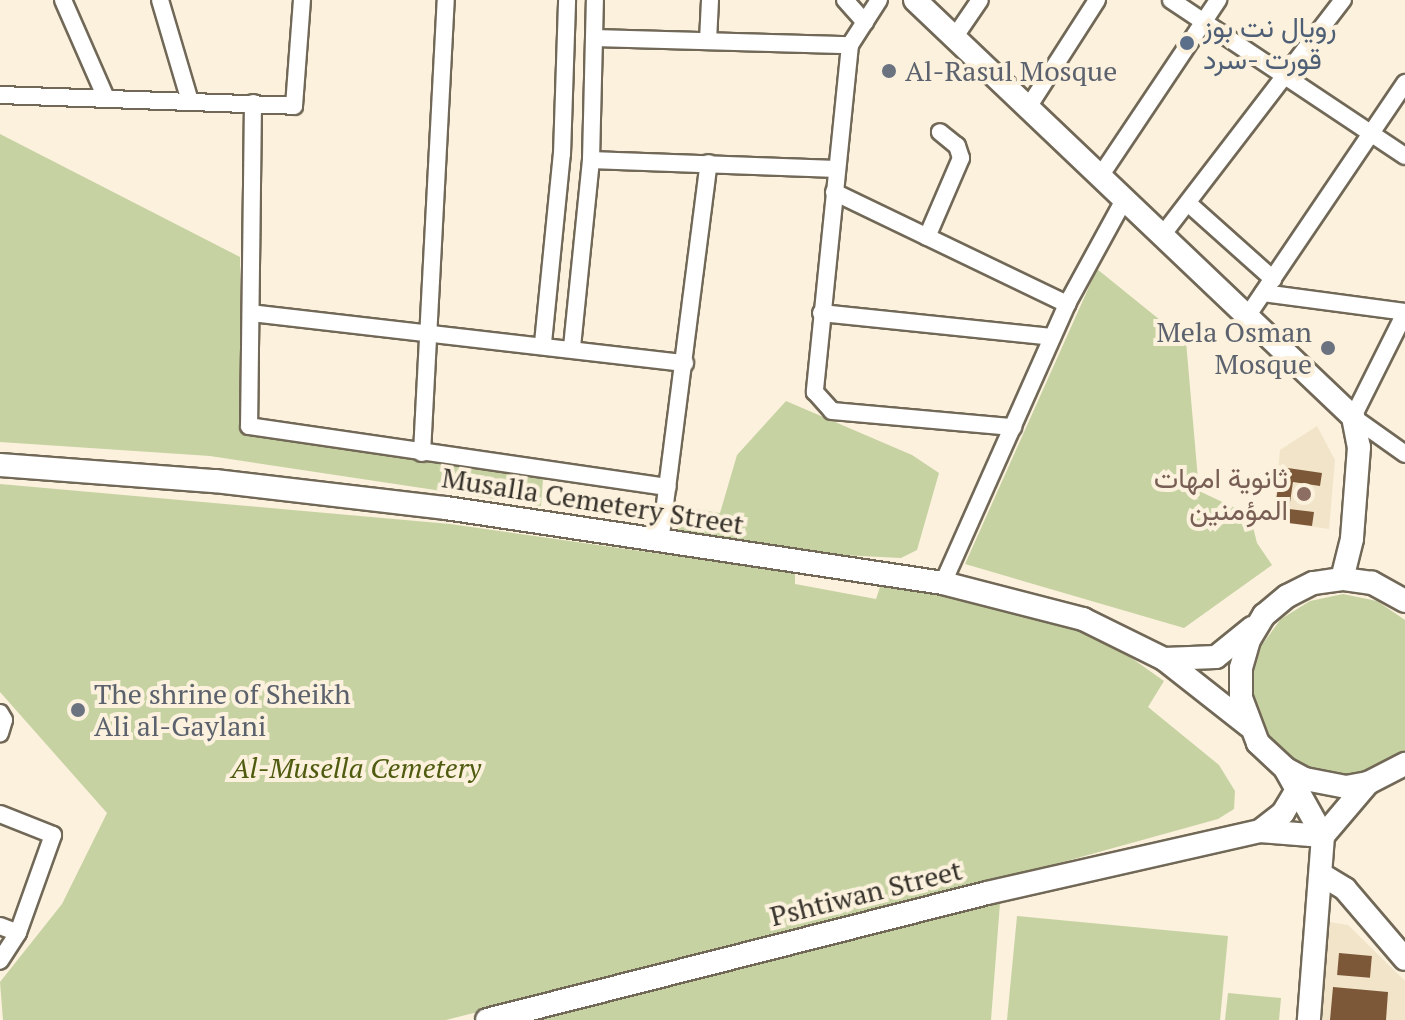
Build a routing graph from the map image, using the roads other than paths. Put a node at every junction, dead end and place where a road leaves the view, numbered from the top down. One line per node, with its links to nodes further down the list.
1 (63, 0): 25 (street)
2 (160, 0): 26 (street)
3 (302, 0): 27 (street)
4 (446, 0): 47 (street)
5 (567, 0): 49 (street)
6 (595, 0): 19 (street)
7 (710, 0): 20 (street)
8 (845, 0): 17 (street)
9 (879, 0): 17 (street)
10 (915, 0): 18 (street)
11 (980, 0): 18 (street)
12 (1097, 0): 28 (street)
13 (1171, 0): 16 (street)
14 (1218, 0): 16 (street)
15 (1343, 0): 22 (street)
16 (1204, 21): 22 (street); 35 (street)
17 (865, 22): 21 (street)
18 (956, 35): 28 (street)
19 (594, 38): 20 (street); 32 (street)
20 (708, 41): 21 (street)
21 (850, 45): 34 (street)
22 (1286, 76): 30 (street); 38 (street)
23 (1405, 83): 30 (street)
24 (0, 95): 25 (street)
25 (106, 98): 26 (street)
26 (190, 101): 27 (street)
27 (253, 103): 44 (street)
28 (1029, 106): 35 (street)
29 (940, 132): 40 (street)
30 (1371, 134): 31 (street); 41 (street)
31 (1405, 156)
32 (591, 160): 33 (street); 50 (street)
33 (709, 163): 34 (street); 51 (street)
34 (836, 169): 36 (street)
35 (1101, 175): 37 (street)
36 (834, 192): 40 (street); 45 (street)
37 (1125, 198): 39 (street); 42 (street)
38 (1189, 204): 39 (street); 41 (street)
39 (1164, 233): 46 (street)
40 (927, 237): 42 (street)
41 (1268, 286): 43 (street); 46 (street)
42 (1067, 304): 48 (street)
43 (1405, 312): 52 (street)
44 (251, 313): 47 (street); 54 (street)
45 (821, 313): 48 (street); 53 (street)
46 (1246, 318): 52 (street)
47 (429, 330): 49 (street); 54 (street)
48 (1052, 337): 53 (street)
49 (543, 343): 50 (street)
50 (572, 347): 51 (street)
51 (685, 363): 57 (street)
52 (1353, 417): 55 (street); 59 (street)
53 (1013, 427): 60 (street)
54 (422, 453): 57 (street)
55 (1405, 454)
56 (0, 465): 58 (street, Musalla Cemetery Street)
57 (668, 487): 58 (street)
58 (660, 543): 60 (street, Musalla Cemetery Street)
59 (1342, 579): 61 (street); 62 (street, Musalla Cemetery Street)
60 (943, 583): 63 (street, Musalla Cemetery Street)
61 (1403, 594)
62 (1264, 615): 63 (street, Musalla Cemetery Street); 65 (street)
63 (1164, 659): 65 (street, Musalla Cemetery Street)
64 (0, 713): 66 (street)
65 (1249, 726): 68 (street, Musalla Cemetery Street)
66 (0, 733)
67 (1405, 764): 69 (street)
68 (1292, 779): 69 (street); 71 (street); 72 (street)
69 (1368, 783): 72 (street)
70 (0, 814): 75 (street)
71 (1260, 831): 72 (street); 78 (street, Pshtiwan Street)
72 (1323, 836): 73 (street)
73 (1322, 875): 76 (street); 79 (street)
74 (0, 926): 75 (street)
75 (18, 933): 77 (street)
76 (1405, 959)
77 (0, 961)
78 (487, 1020)
79 (1309, 1020)

